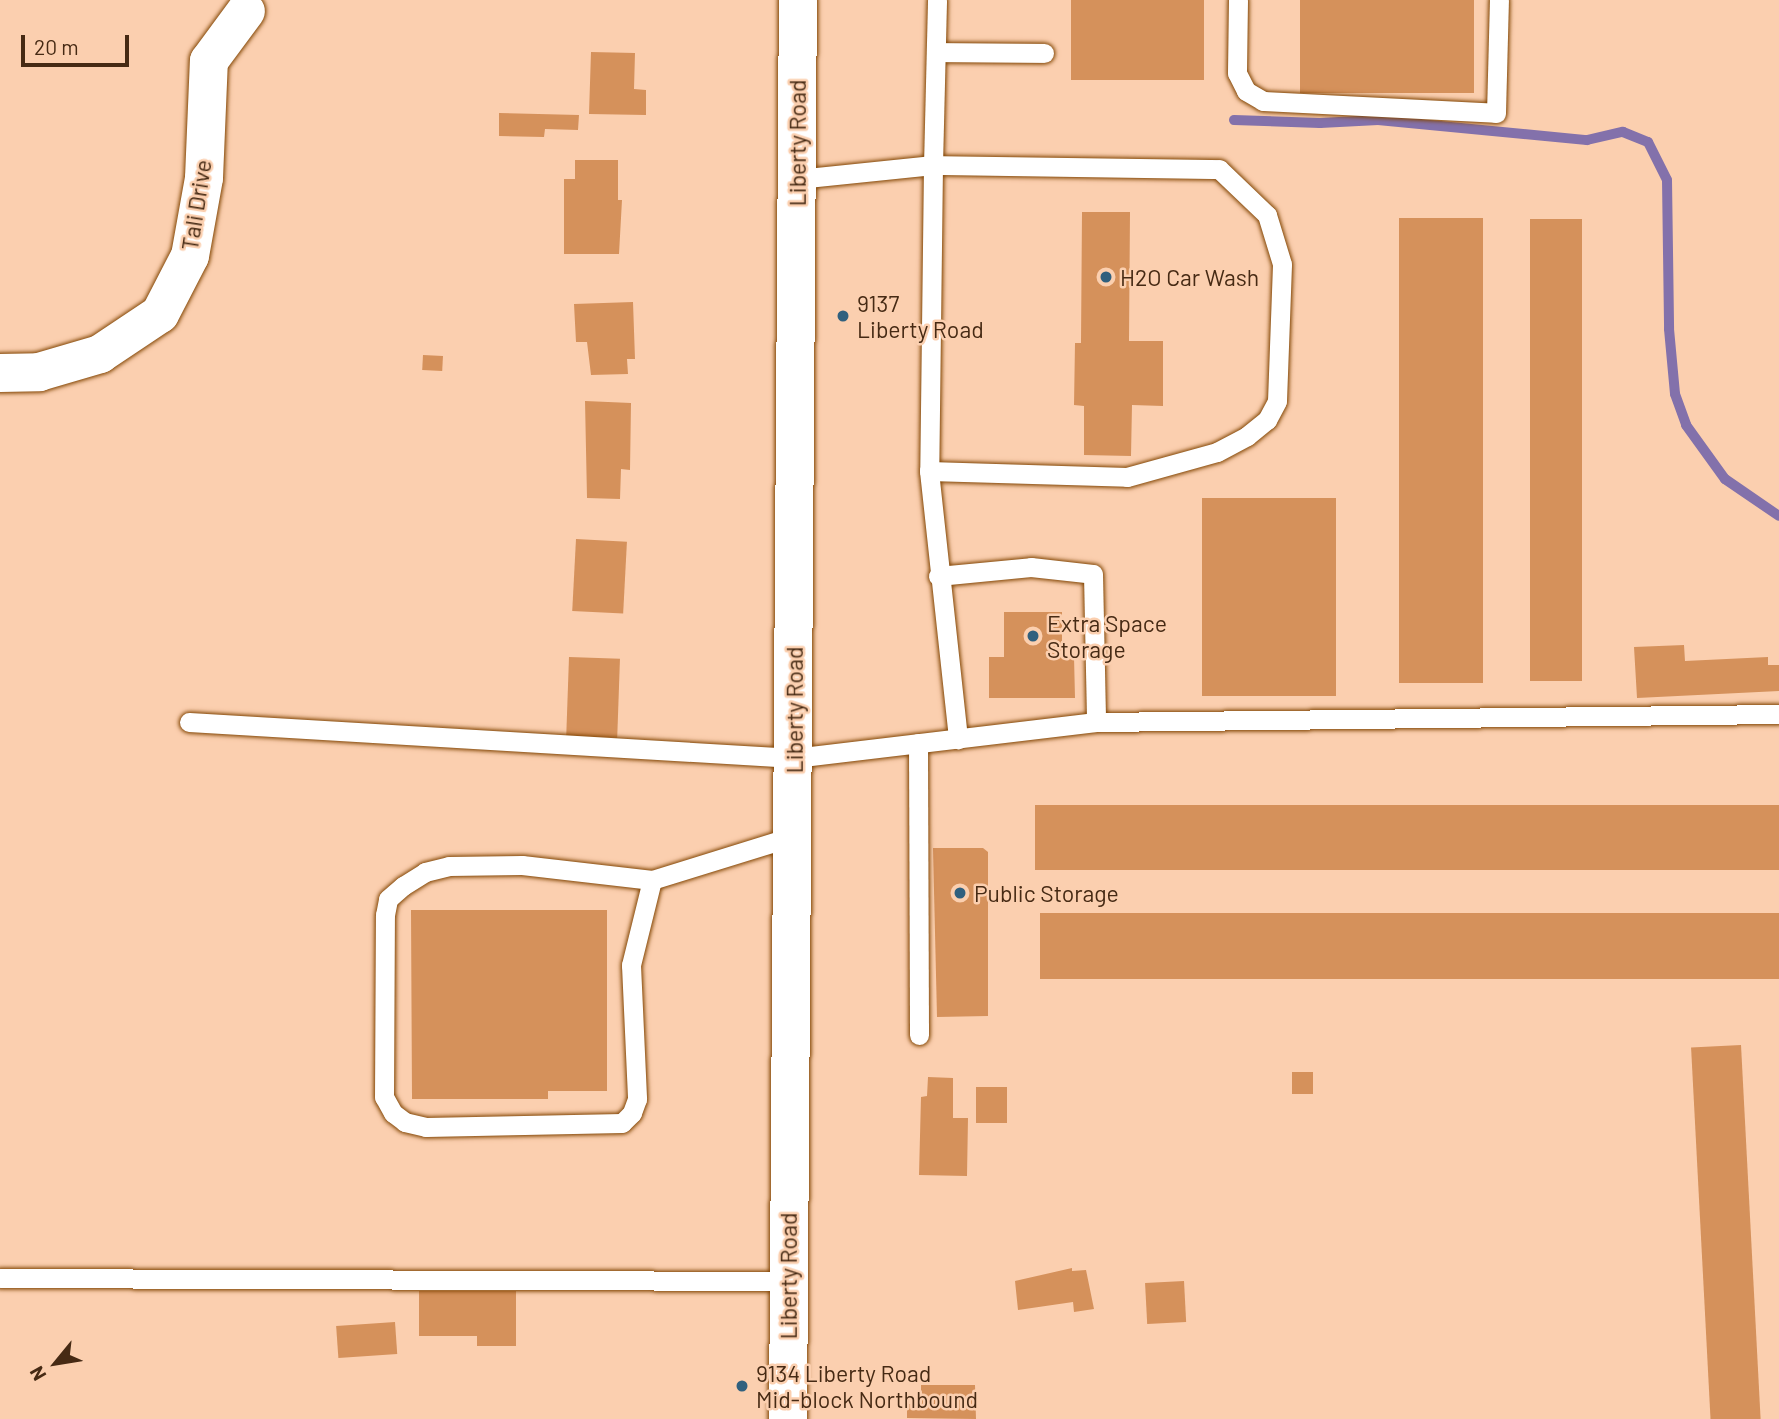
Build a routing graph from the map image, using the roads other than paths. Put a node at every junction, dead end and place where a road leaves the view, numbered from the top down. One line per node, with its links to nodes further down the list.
1 (798, 0): 9 (main road, Liberty Road)
2 (937, 0): 6 (lane)
3 (1238, 0): 4 (lane)
4 (1499, 0)
5 (246, 11): 10 (main road, Tali Drive)
6 (936, 52): 7 (lane); 8 (lane)
7 (1044, 53)
8 (933, 165): 9 (lane); 11 (lane); 11 (lane)
9 (797, 179): 18 (main road, Liberty Road)
10 (0, 373)
11 (929, 471): 12 (lane)
12 (938, 576): 15 (lane); 16 (lane)
13 (1779, 714): 15 (lane)
14 (189, 722): 18 (lane)
15 (1096, 722): 16 (lane)
16 (958, 739): 17 (lane)
17 (918, 743): 18 (lane); 21 (lane)
18 (794, 758): 19 (main road, Liberty Road)
19 (794, 836): 20 (lane); 23 (main road, Liberty Road)
20 (652, 880): 20 (lane)
21 (919, 1035)
22 (0, 1278): 23 (lane)
23 (788, 1281): 24 (main road, Liberty Road)
24 (788, 1419)

